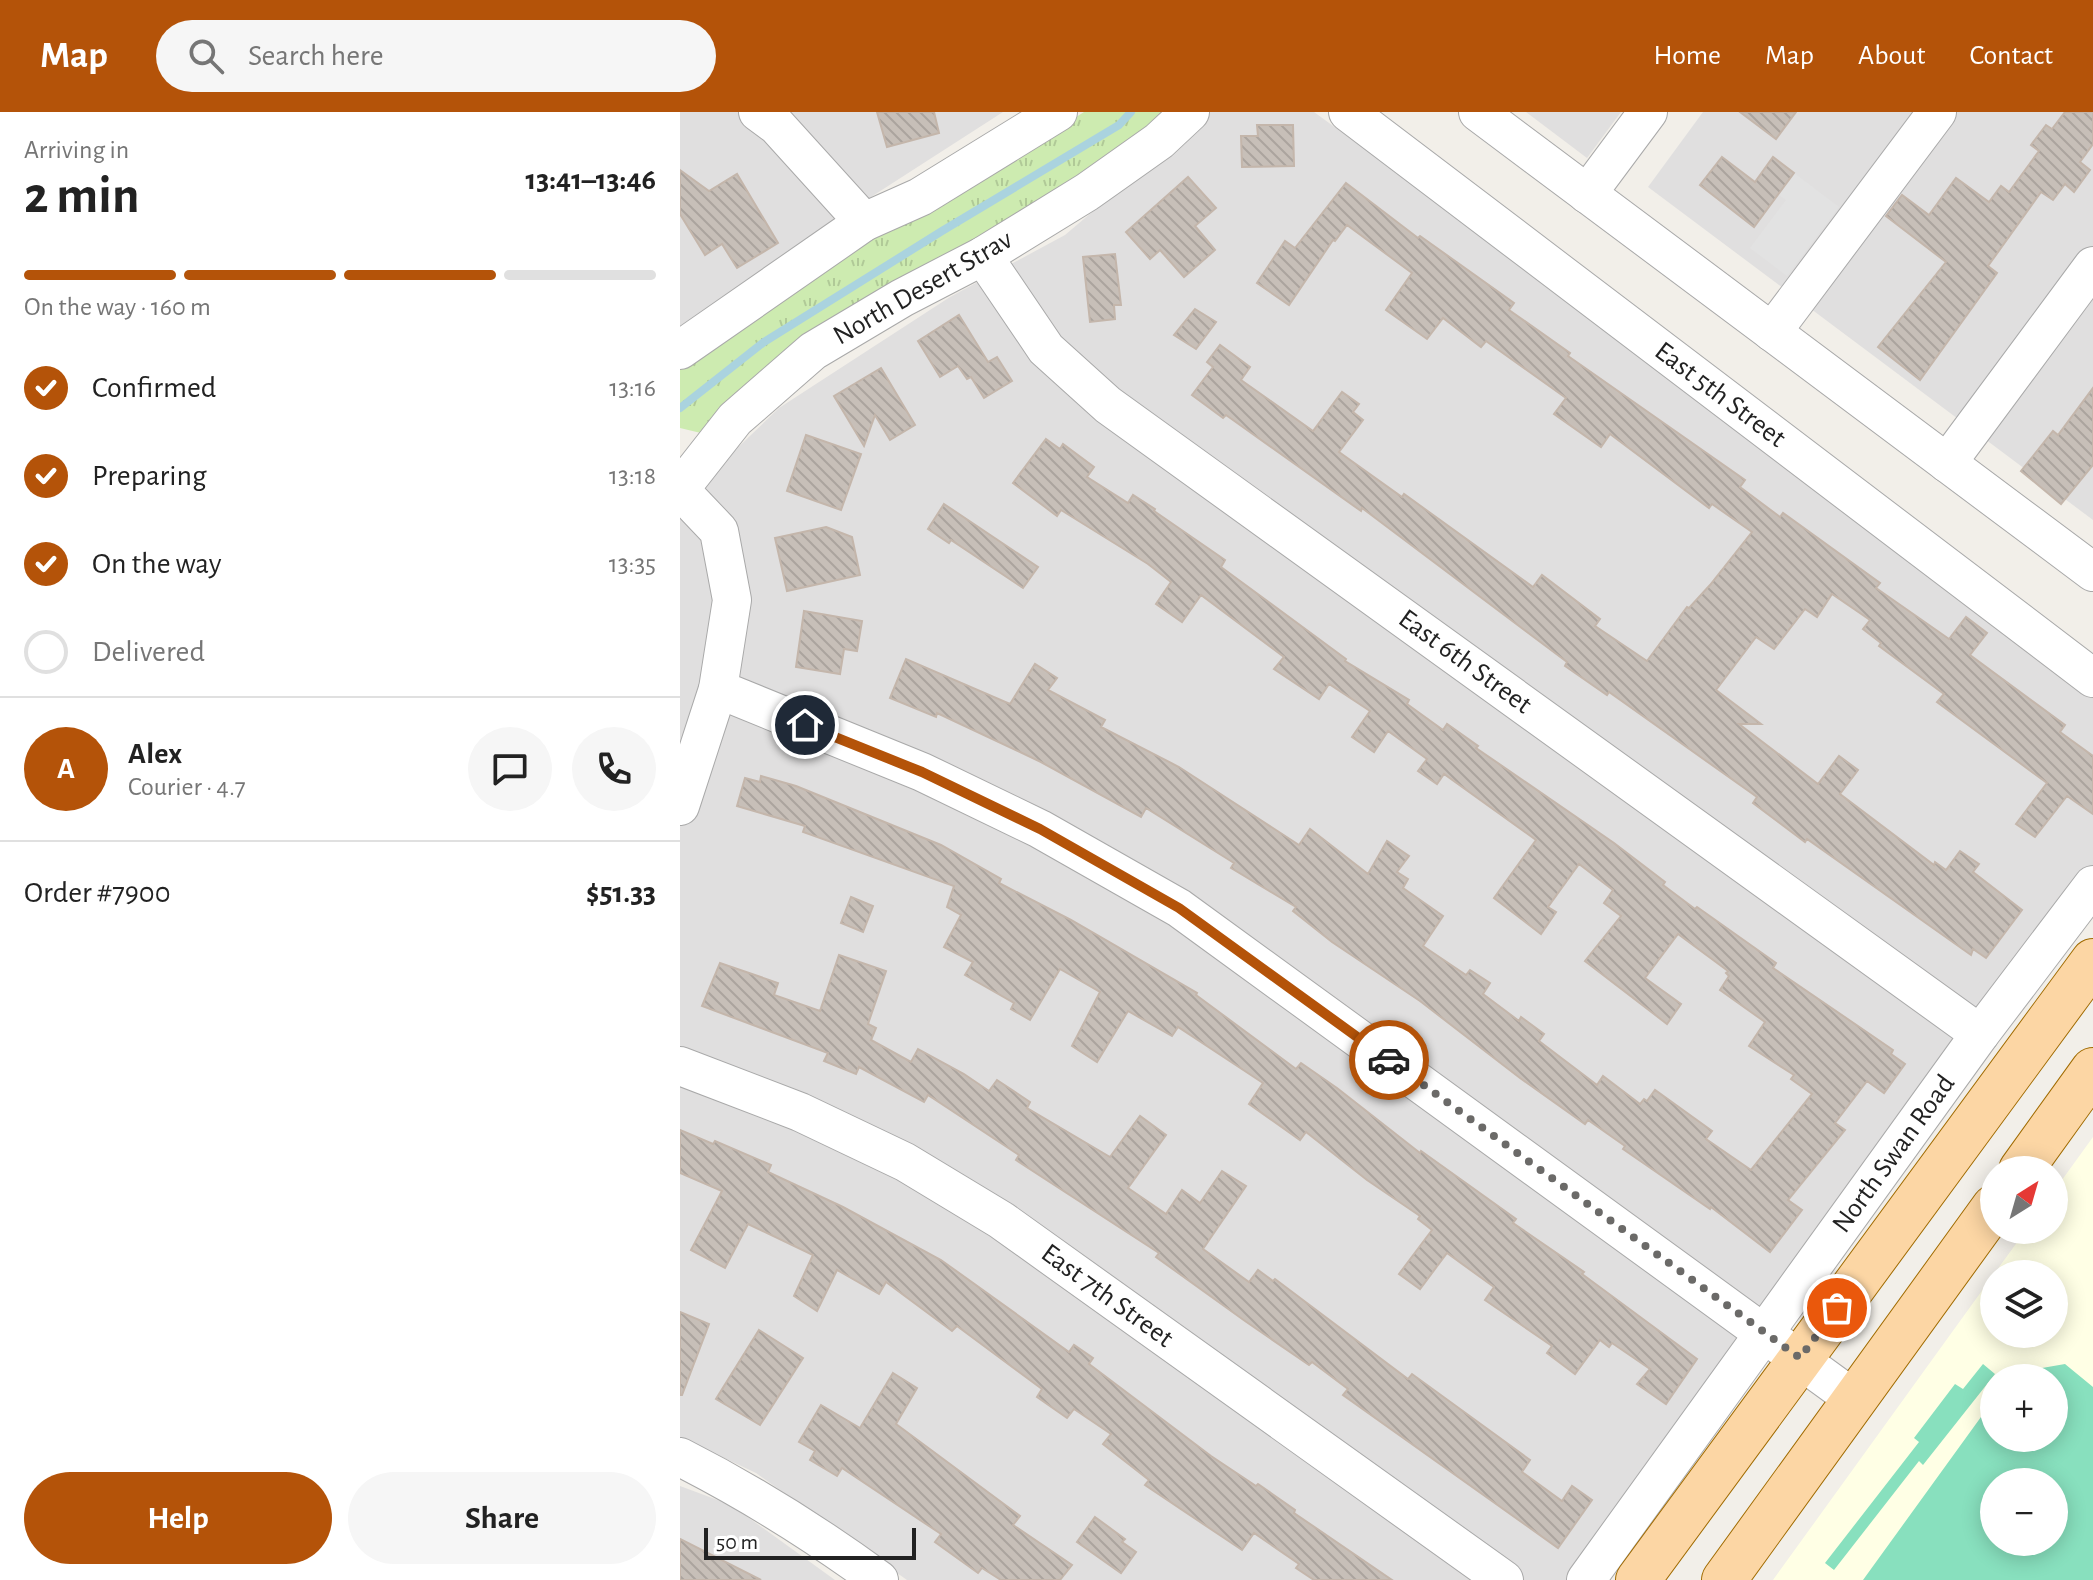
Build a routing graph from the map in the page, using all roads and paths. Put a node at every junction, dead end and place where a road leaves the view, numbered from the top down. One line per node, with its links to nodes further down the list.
1 (758, 112): 9 (street)
2 (1058, 112): 9 (street)
3 (1190, 112): 10 (street, North Desert Strav)
4 (1348, 112): 17 (street, East 5th Street)
5 (1478, 112): 8 (street)
6 (1648, 112): 8 (street)
7 (1937, 112): 12 (street)
8 (1587, 194): 12 (street)
9 (864, 222): 13 (street)
10 (983, 256): 15 (street, North Desert Strav); 22 (street, East 6th Street)
11 (2093, 266): 14 (street)
12 (1772, 332): 14 (street)
13 (680, 350)
14 (1947, 463): 16 (street)
15 (680, 490): 18 (street, North Desert Strav)
16 (2093, 572)
17 (2093, 678)
18 (718, 689): 19 (street, North Desert Strav); 27 (street)
19 (680, 806)
20 (2093, 885): 22 (street, North Swan Road)
21 (2093, 961): 28 (main road, North Swan Road)
22 (1980, 1034): 27 (street, North Swan Road)
23 (680, 1066): 32 (street, East 7th Street)
24 (2093, 1070): 25 (main road)
25 (2031, 1156)
26 (1980, 1226): 29 (main road)
27 (1765, 1332): 28 (street); 33 (street, North Swan Road)
28 (1800, 1358): 29 (street); 34 (main road, North Swan Road)
29 (1854, 1399): 35 (main road)
30 (680, 1457): 31 (street)
31 (879, 1580)
32 (1504, 1580)
33 (1586, 1580)
34 (1638, 1580)
35 (1724, 1580)

